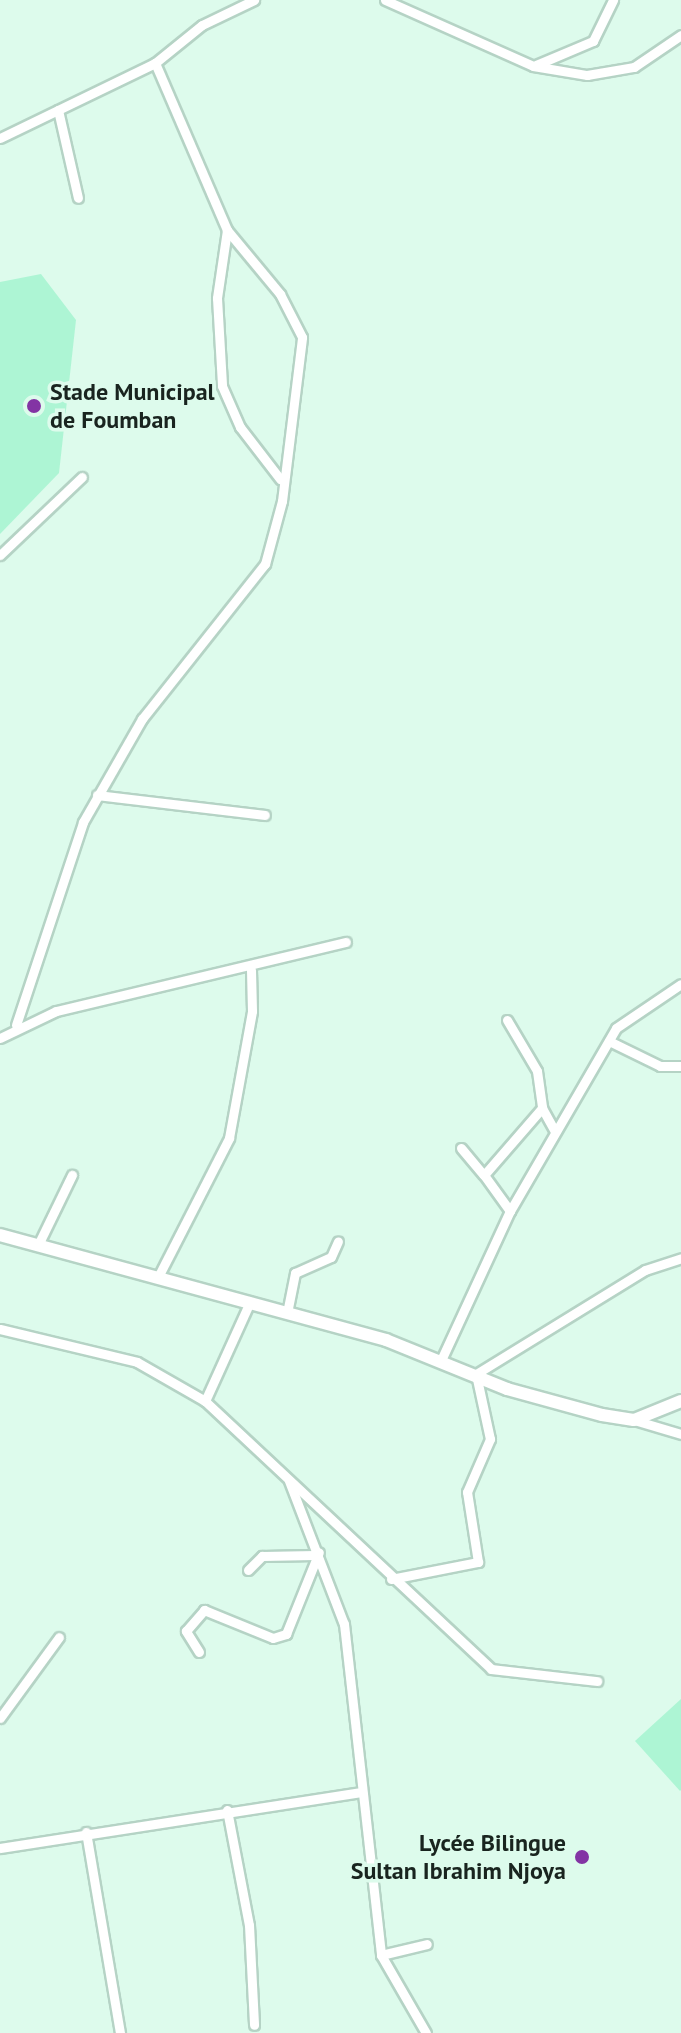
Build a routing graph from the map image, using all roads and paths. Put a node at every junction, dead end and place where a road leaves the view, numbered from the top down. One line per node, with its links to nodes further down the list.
1 (254, 0): 5 (street)
2 (385, 0): 6 (street)
3 (613, 0): 6 (street)
4 (681, 35): 6 (street)
5 (155, 63): 7 (street); 10 (street)
6 (533, 66)
7 (58, 110): 8 (street); 9 (street)
8 (0, 138)
9 (78, 198)
10 (227, 230): 12 (street); 12 (street)
11 (82, 477): 13 (street)
12 (280, 479): 14 (street)
13 (0, 555)
14 (97, 795): 15 (street); 20 (street)
15 (265, 815)
16 (346, 942): 17 (street)
17 (251, 970): 20 (street); 34 (street)
18 (681, 984): 22 (street)
19 (507, 1020): 24 (street)
20 (16, 1025): 21 (street)
21 (0, 1038)
22 (609, 1041): 23 (street); 25 (street)
23 (681, 1066)
24 (542, 1108): 25 (street); 28 (street)
25 (555, 1131): 29 (street)
26 (461, 1148): 28 (street)
27 (72, 1175): 32 (street)
28 (484, 1175): 29 (street)
29 (510, 1211): 38 (street)
30 (0, 1235): 32 (street)
31 (338, 1241): 36 (street)
32 (38, 1245): 34 (street)
33 (681, 1258): 39 (street)
34 (158, 1277): 35 (street)
35 (250, 1302): 36 (street); 40 (street)
36 (287, 1313): 38 (street)
37 (0, 1329): 40 (street)
38 (442, 1358): 39 (street)
39 (476, 1374): 42 (street); 47 (street)
40 (205, 1401): 44 (street)
41 (681, 1401): 42 (street)
42 (634, 1420): 43 (street)
43 (681, 1434)
44 (288, 1478): 45 (street); 47 (street)
45 (317, 1553): 46 (street); 49 (street); 52 (street)
46 (248, 1570)
47 (391, 1579): 50 (street)
48 (59, 1637): 51 (street)
49 (199, 1652)
50 (597, 1681)
51 (0, 1718)
52 (362, 1792): 53 (street); 57 (street)
53 (227, 1810): 54 (street); 58 (street)
54 (86, 1832): 55 (street); 59 (street)
55 (0, 1848)
56 (427, 1944): 57 (street)
57 (381, 1955): 60 (street)
58 (254, 2025)
59 (120, 2033)
60 (426, 2033)

